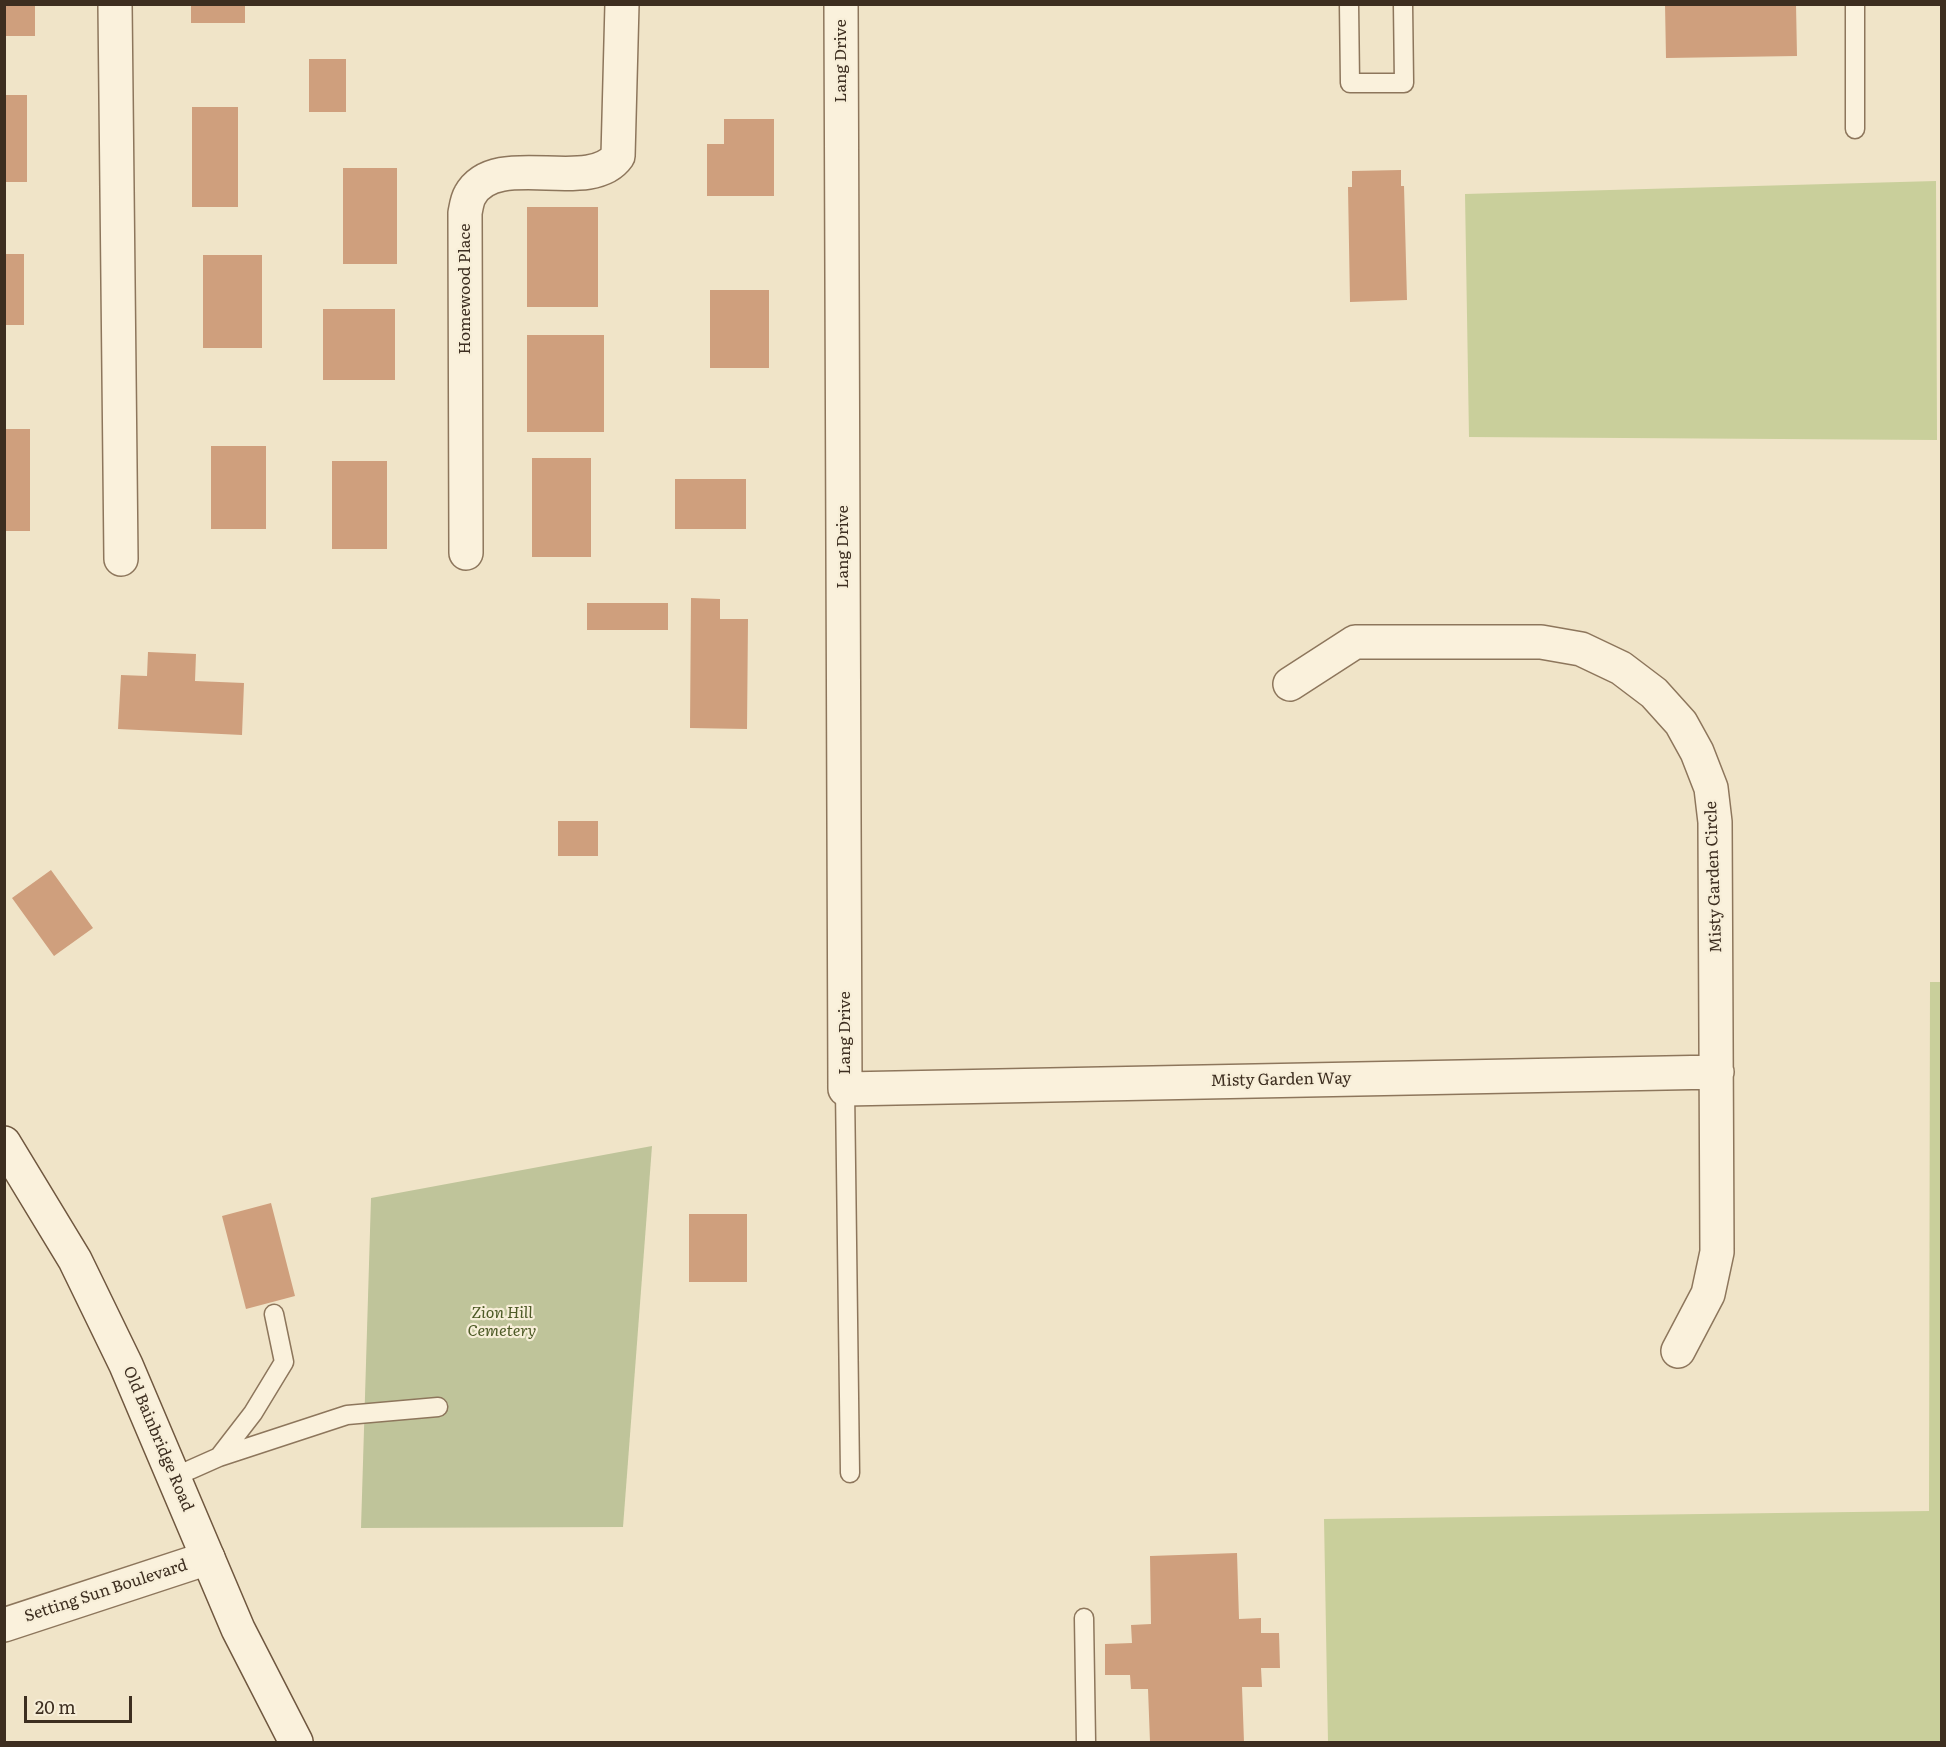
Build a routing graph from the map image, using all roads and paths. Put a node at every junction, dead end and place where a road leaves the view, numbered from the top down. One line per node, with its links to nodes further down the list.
1 (116, 4): 9 (street)
2 (622, 4): 8 (street, Homewood Place)
3 (841, 4): 12 (street, Lang Drive)
4 (1349, 4): 5 (lane)
5 (1404, 4)
6 (1856, 4): 7 (lane)
7 (1855, 129)
8 (466, 553)
9 (121, 559)
10 (1290, 684): 11 (street, Misty Garden Circle)
11 (1717, 1072): 12 (street, Misty Garden Way); 15 (street, Misty Garden Circle)
12 (845, 1089): 18 (lane)
13 (4, 1143): 19 (street, Old Bainbridge Road)
14 (274, 1314): 17 (lane)
15 (1678, 1351)
16 (438, 1407): 17 (lane)
17 (219, 1457): 19 (lane)
18 (850, 1473)
19 (174, 1476): 20 (street, Old Bainbridge Road)
20 (208, 1558): 22 (street, Setting Sun Boulevard); 23 (street, Old Bainbridge Road)
21 (1084, 1618): 24 (lane)
22 (4, 1625)
23 (296, 1743)
24 (1086, 1743)

